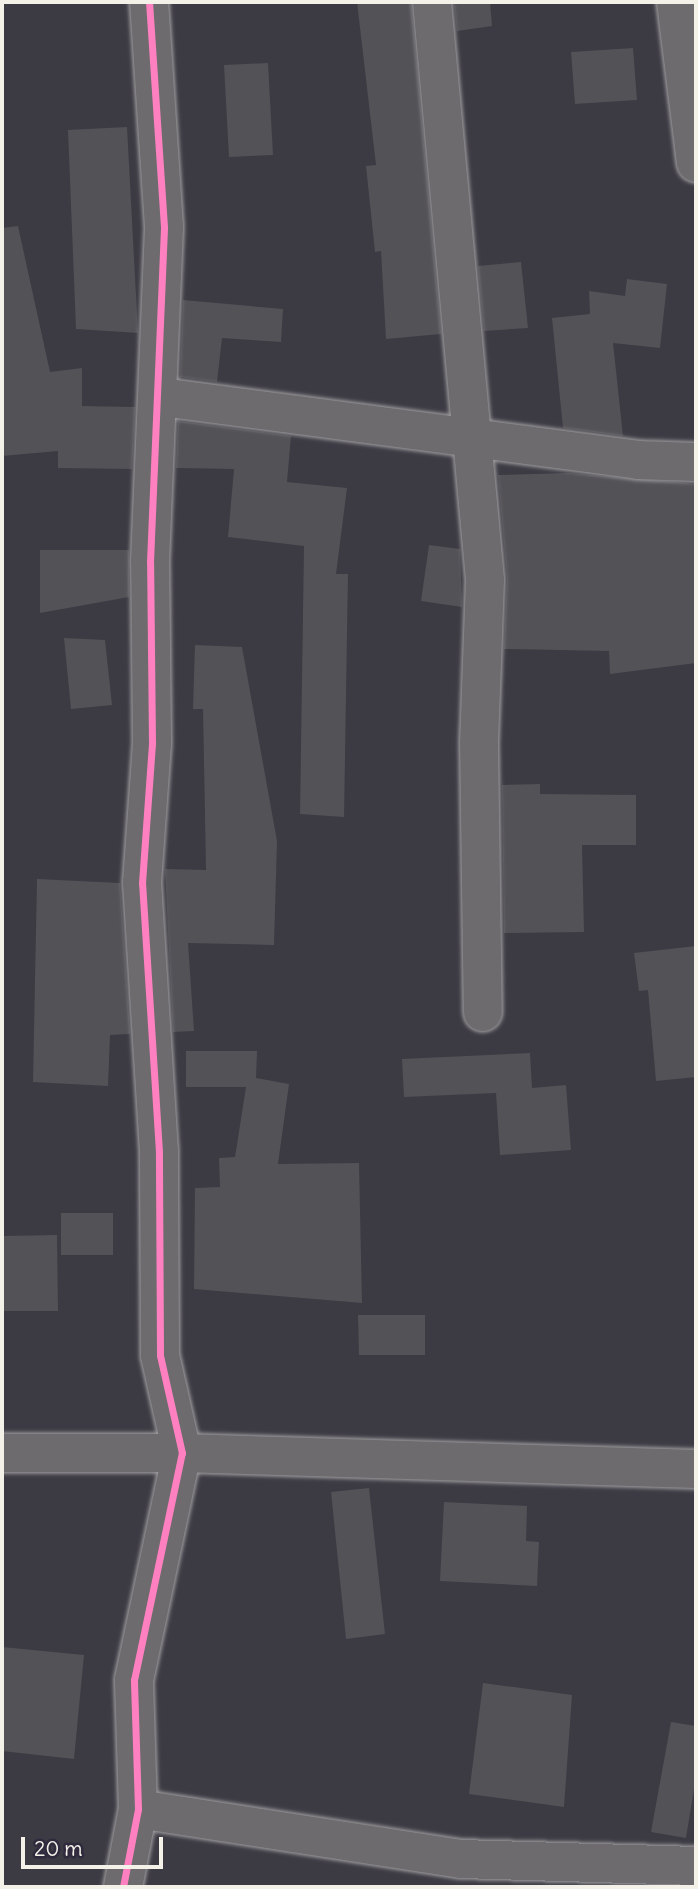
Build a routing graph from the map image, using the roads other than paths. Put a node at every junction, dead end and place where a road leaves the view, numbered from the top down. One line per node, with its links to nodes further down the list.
1 (149, 2): 5 (street)
2 (432, 2): 6 (street)
3 (676, 2): 4 (street)
4 (696, 163)
5 (161, 397): 6 (street); 9 (street)
6 (472, 438): 7 (street); 8 (street)
7 (696, 462)
8 (483, 1012)
9 (182, 1453): 10 (street); 11 (street); 12 (street)
10 (2, 1454)
11 (696, 1469)
12 (138, 1809): 13 (street); 14 (street)
13 (696, 1866)
14 (123, 1887)

